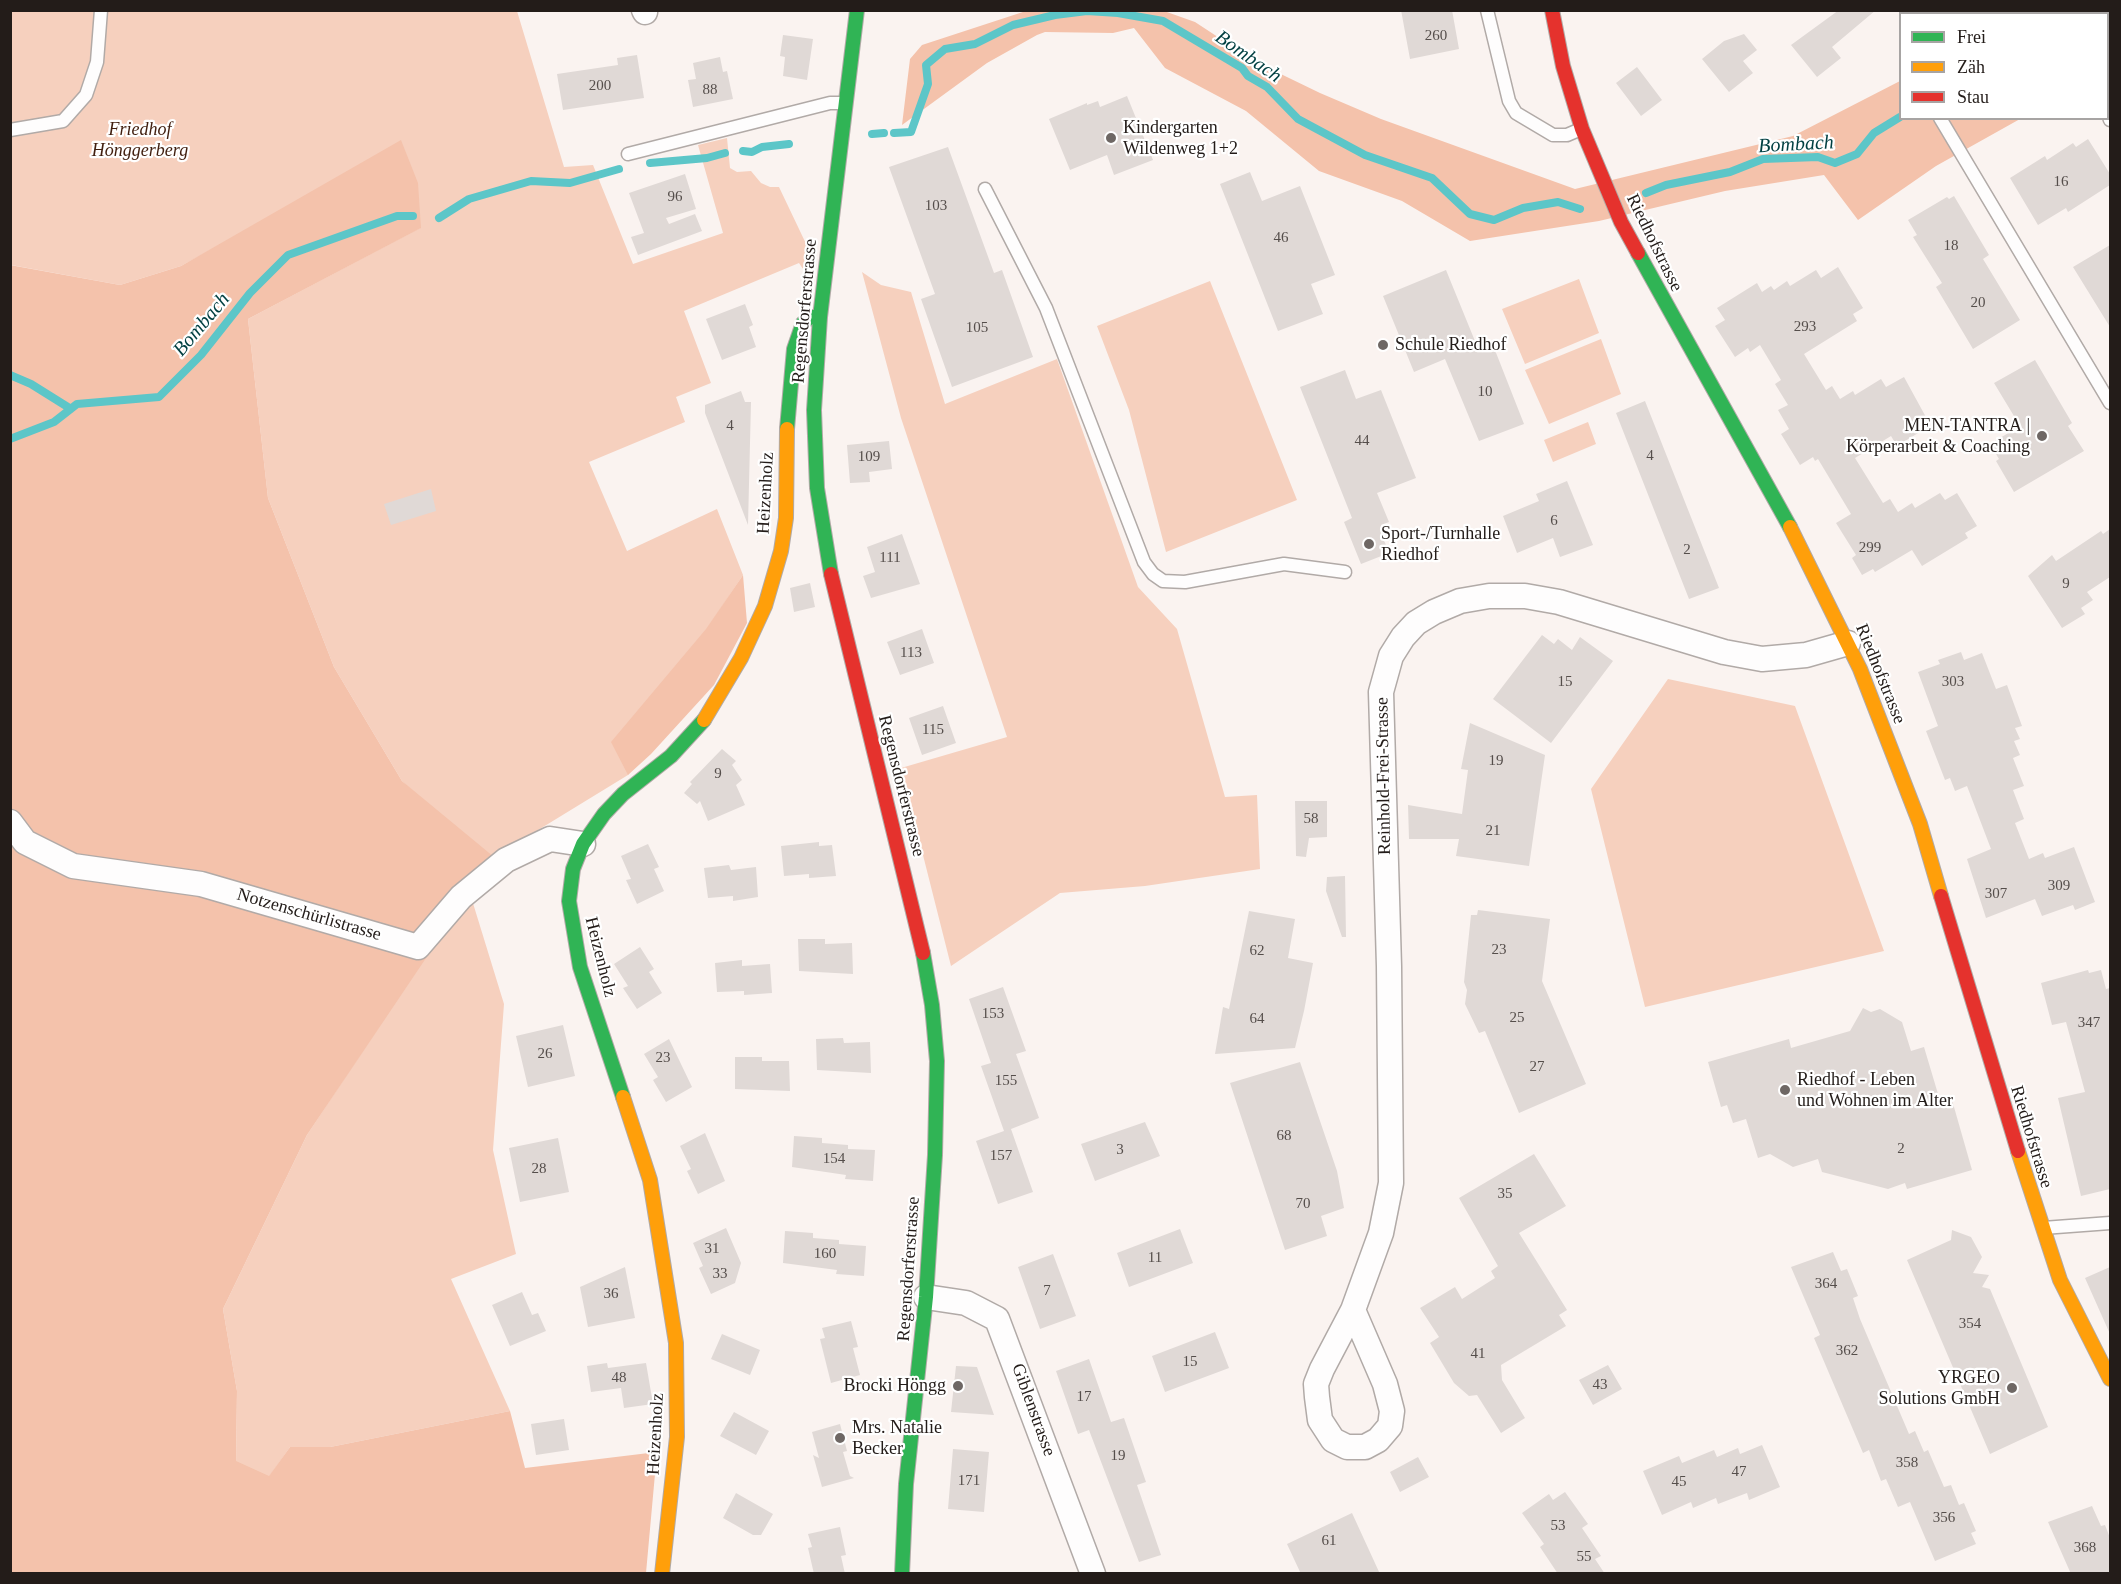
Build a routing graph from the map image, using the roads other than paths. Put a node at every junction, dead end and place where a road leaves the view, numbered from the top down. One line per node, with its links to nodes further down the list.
1 (101, 10): 8 (lane)
2 (857, 10): 5 (street, Regensdorferstrasse)
3 (1487, 10): 7 (lane)
4 (1552, 10): 7 (street, Riedhofstrasse)
5 (846, 103): 9 (lane); 11 (street, Regensdorferstrasse)
6 (1941, 120): 12 (lane)
7 (1582, 129): 14 (street, Riedhofstrasse)
8 (10, 130)
9 (628, 154)
10 (985, 189): 13 (lane)
11 (820, 317): 16 (street, Heizenholz); 19 (street, Regensdorferstrasse)
12 (2110, 403)
13 (1345, 572)
14 (1848, 643): 18 (street, Riedhofstrasse); 20 (street, Reinhold-Frei-Strasse)
15 (10, 822): 16 (street, Notzenschürlistrasse)
16 (583, 844): 22 (street, Heizenholz)
17 (2110, 1223): 18 (lane)
18 (2041, 1229): 21 (street, Riedhofstrasse)
19 (926, 1297): 23 (street, Regensdorferstrasse); 24 (street, Giblenstrasse)
20 (1353, 1310): 20 (street, Reinhold-Frei-Strasse)
21 (2110, 1379)
22 (662, 1574)
23 (902, 1574)
24 (1093, 1574)

